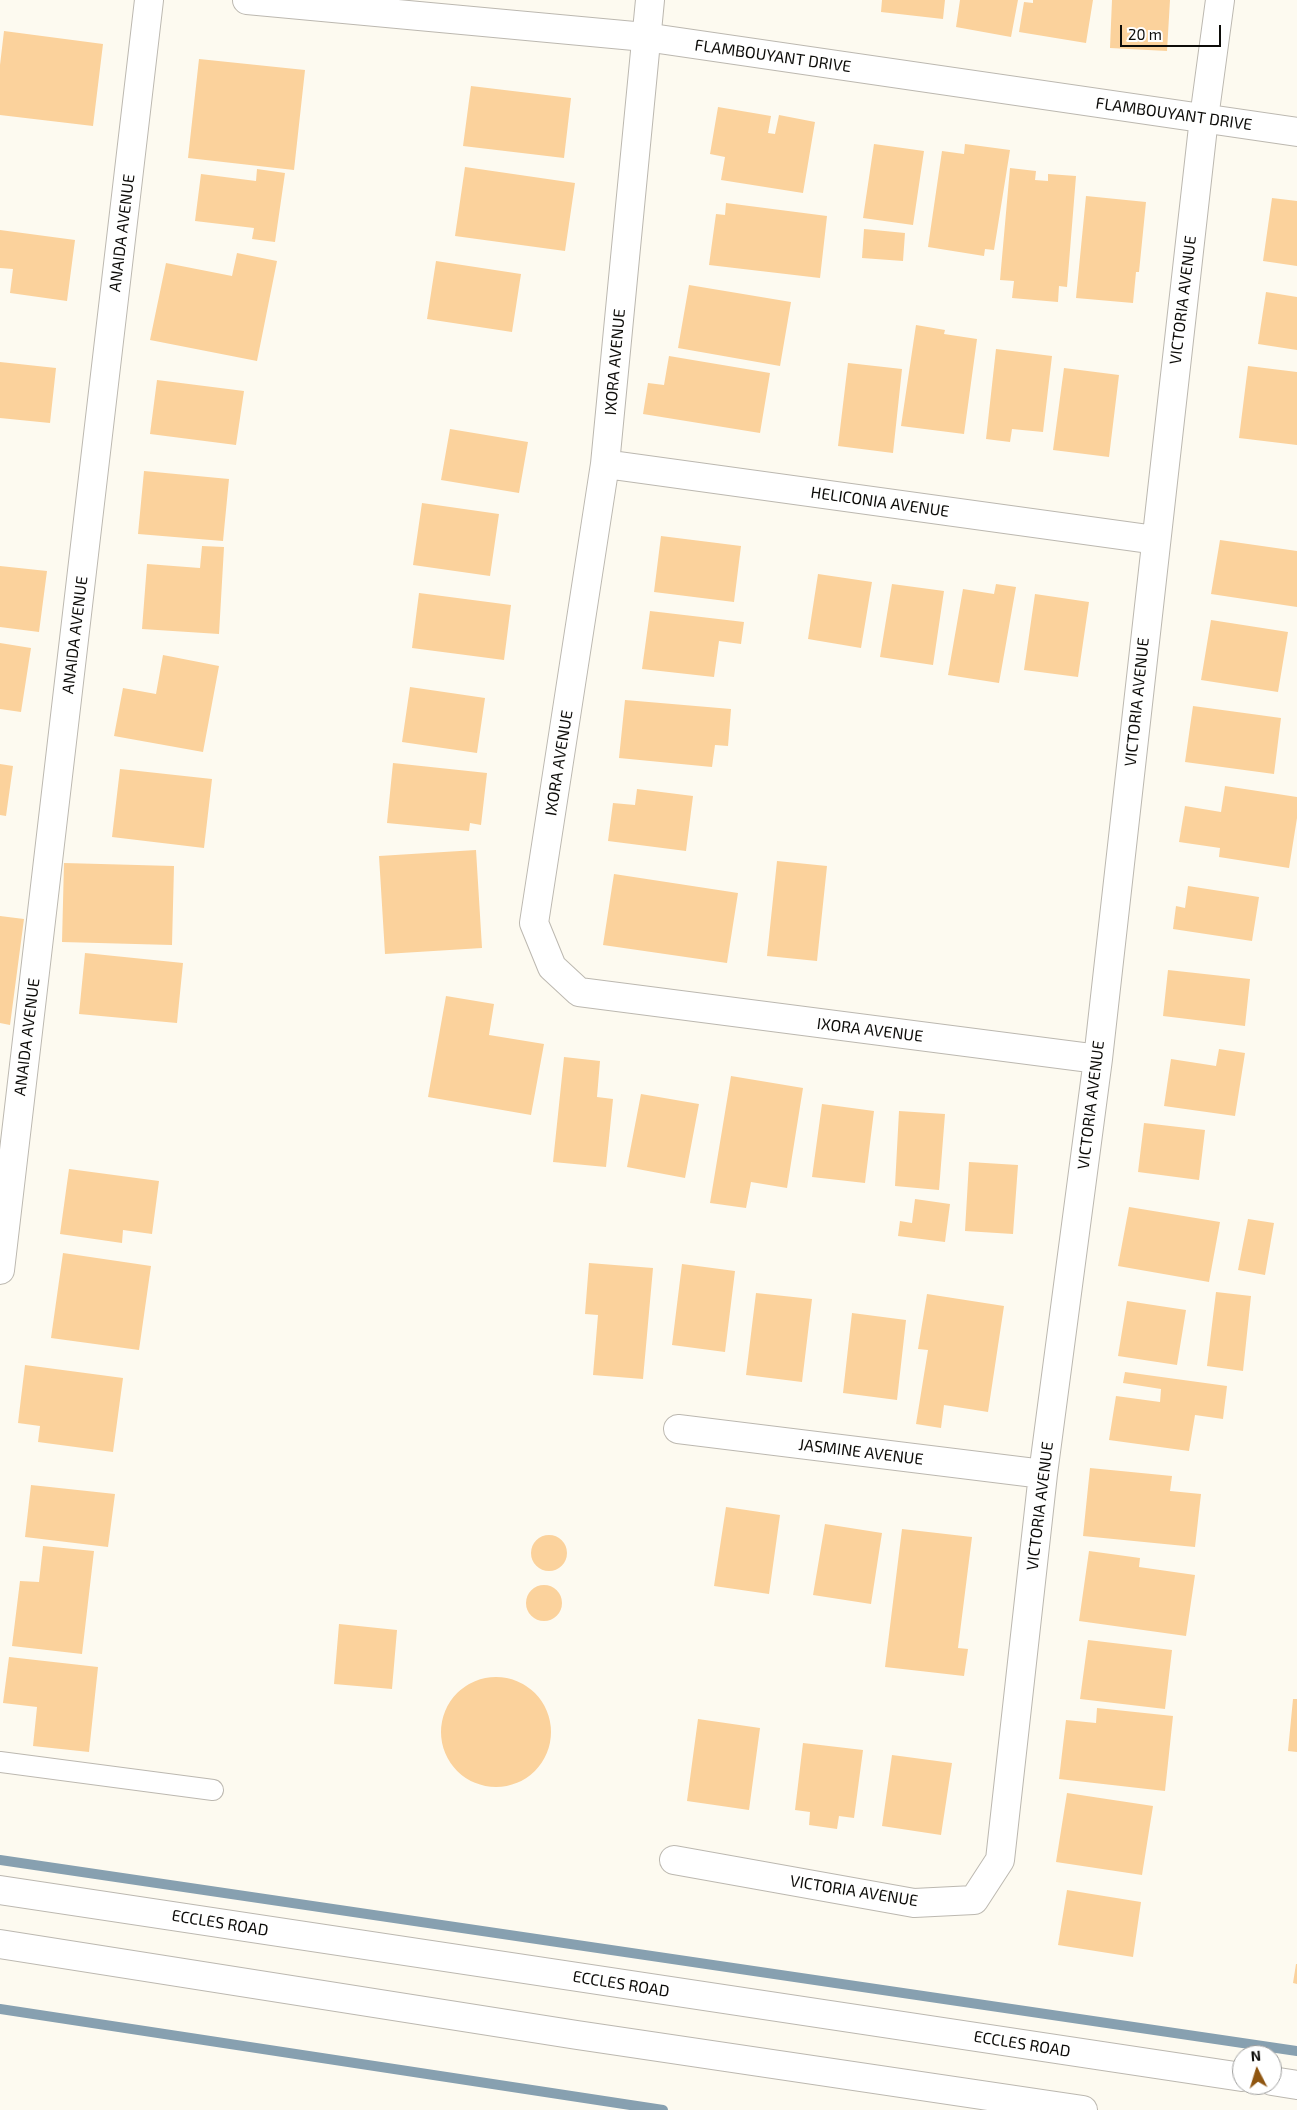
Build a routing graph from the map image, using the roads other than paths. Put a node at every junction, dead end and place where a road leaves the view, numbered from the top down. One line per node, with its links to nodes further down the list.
1 (149, 0): 11 (street, ANAIDA AVENUE)
2 (247, 0): 5 (street, FLAMBOUYANT DRIVE)
3 (650, 0): 5 (street, IXORA AVENUE)
4 (1220, 0): 6 (street, VICTORIA AVENUE)
5 (645, 37): 6 (street, FLAMBOUYANT DRIVE); 8 (street, IXORA AVENUE)
6 (1204, 118): 7 (street, FLAMBOUYANT DRIVE); 9 (street, VICTORIA AVENUE)
7 (1297, 132)
8 (605, 464): 9 (street, HELICONIA AVENUE); 10 (street, IXORA AVENUE)
9 (1156, 540): 10 (street, VICTORIA AVENUE)
10 (1098, 1059): 13 (street, VICTORIA AVENUE)
11 (0, 1270)
12 (678, 1429): 13 (street, JASMINE AVENUE)
13 (1044, 1474): 16 (street, VICTORIA AVENUE)
14 (0, 1762): 15 (lane)
15 (213, 1790)
16 (674, 1860)
17 (0, 1890): 19 (street, ECCLES ROAD)
18 (0, 1944): 22 (street)
19 (1232, 2075)
20 (1282, 2083): 21 (street)
21 (1297, 2085)
22 (1083, 2110)

